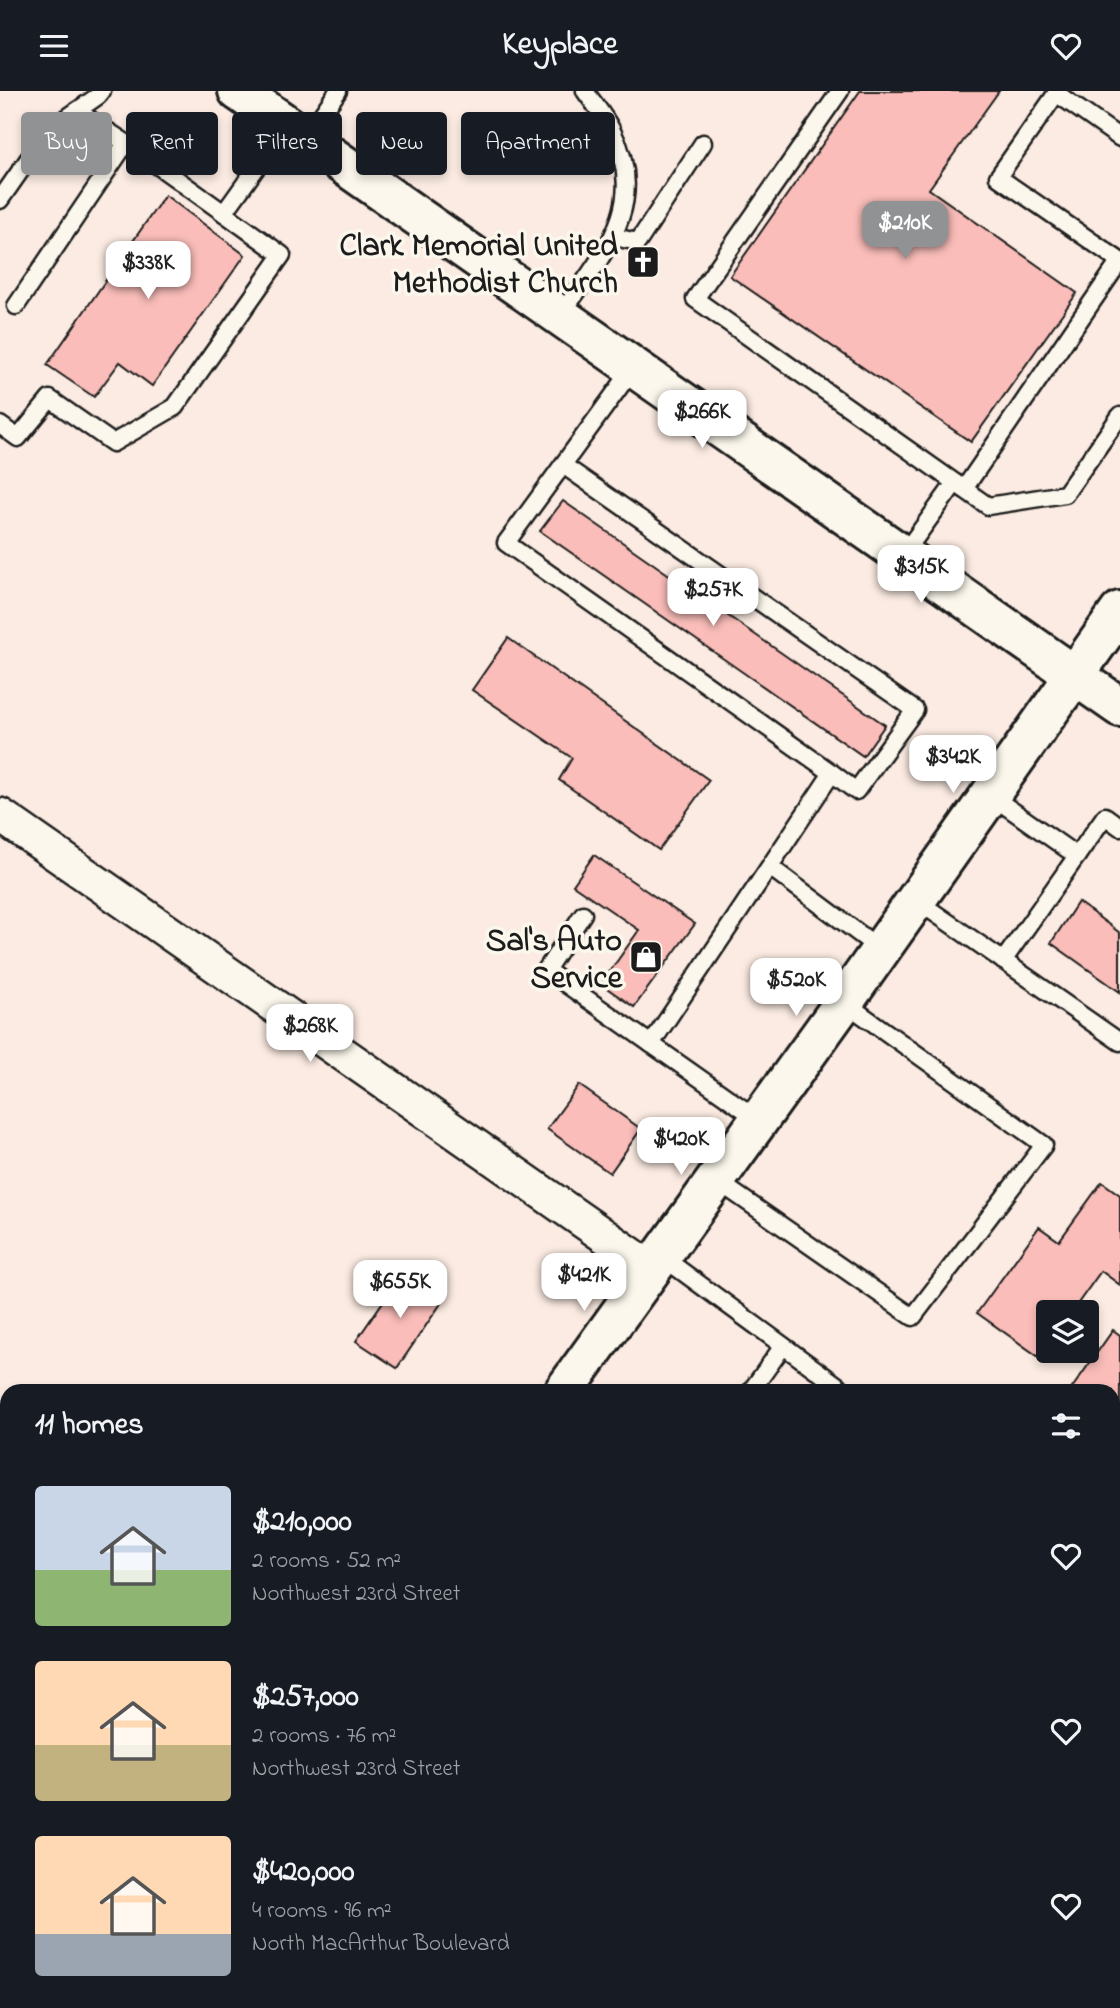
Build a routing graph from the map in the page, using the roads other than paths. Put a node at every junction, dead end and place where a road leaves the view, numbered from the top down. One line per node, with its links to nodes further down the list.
1 (102, 91): 7 (lane)
2 (239, 91): 8 (main road)
3 (338, 91): 9 (lane)
4 (585, 91): 18 (lane)
5 (841, 91): 25 (lane)
6 (1057, 92): 10 (lane); 25 (lane)
7 (77, 111): 11 (lane); 16 (lane)
8 (268, 112)
9 (316, 112)
10 (1120, 138)
11 (126, 143): 19 (lane)
12 (703, 143): 18 (lane)
13 (342, 164): 20 (main road)
14 (171, 175): 17 (lane)
15 (258, 175): 17 (lane)
16 (0, 200)
17 (224, 213): 23 (lane)
18 (614, 237): 20 (lane)
19 (16, 306)
20 (560, 316): 21 (main road)
21 (634, 367): 24 (lane); 26 (main road)
22 (1120, 416): 25 (lane)
23 (0, 425)
24 (563, 465): 30 (lane); 30 (lane)
25 (959, 486): 26 (lane)
26 (903, 555): 28 (main road)
27 (1120, 611): 28 (main road)
28 (1074, 675): 29 (main road); 31 (main road)
29 (1120, 707)
30 (832, 773): 35 (lane)
31 (990, 795): 34 (lane); 36 (main road)
32 (0, 815): 45 (street)
33 (1120, 827): 34 (lane)
34 (1077, 856): 39 (lane)
35 (770, 867): 38 (lane); 42 (lane)
36 (916, 900): 38 (main road); 39 (lane)
37 (583, 914): 42 (lane)
38 (881, 950): 40 (main road)
39 (1003, 961): 41 (lane)
40 (844, 1002): 43 (main road); 44 (lane)
41 (1120, 1042)
42 (651, 1044): 43 (lane)
43 (759, 1120): 44 (main road)
44 (716, 1179): 45 (main road)
45 (657, 1263): 46 (lane); 47 (main road)
46 (783, 1346): 48 (lane); 49 (lane)
47 (569, 1384)
48 (758, 1384)
49 (835, 1384)

